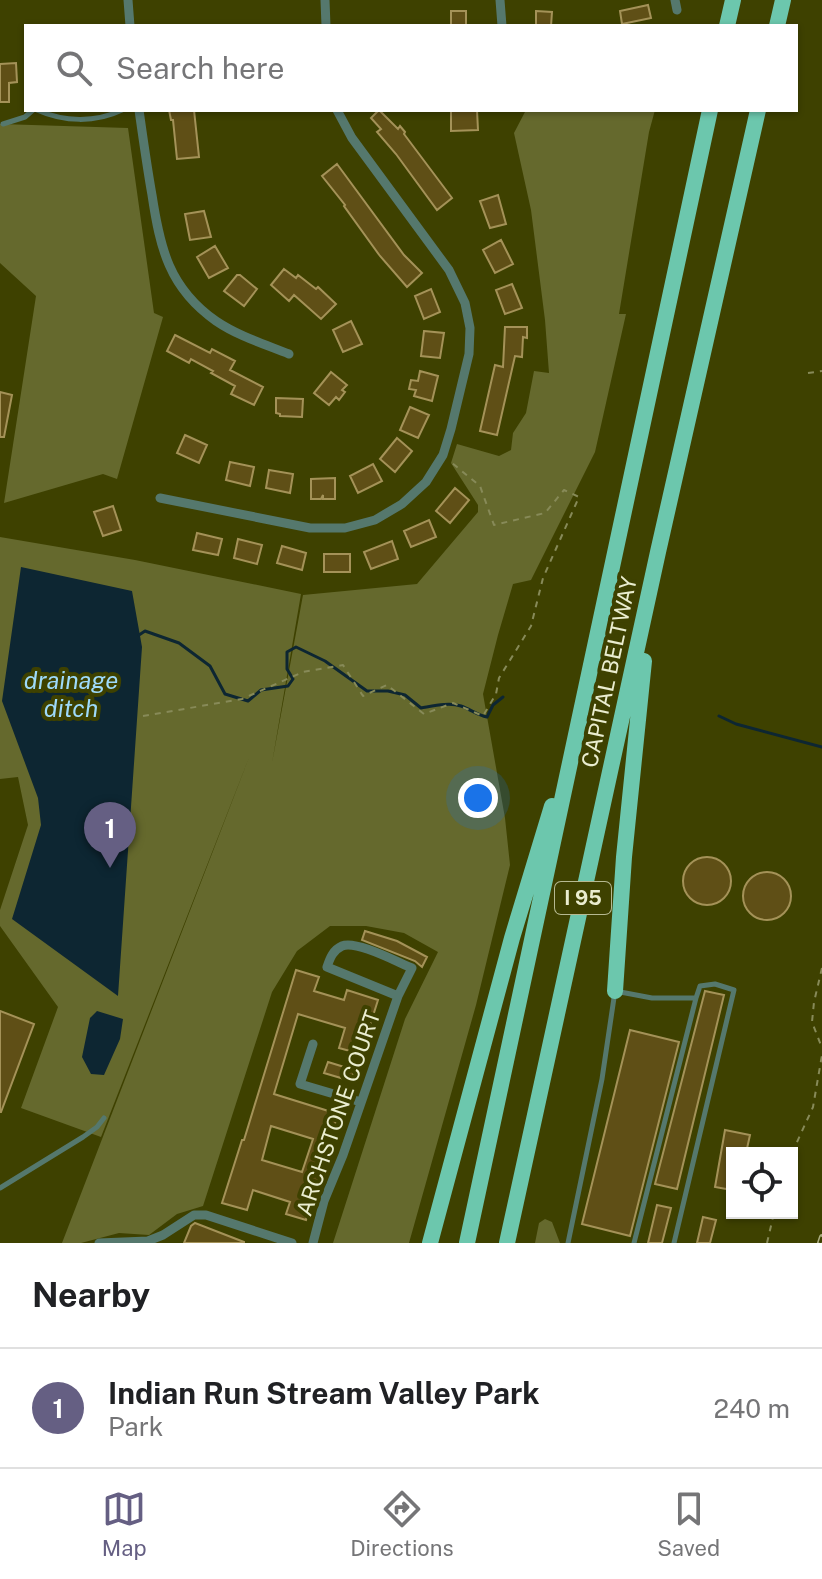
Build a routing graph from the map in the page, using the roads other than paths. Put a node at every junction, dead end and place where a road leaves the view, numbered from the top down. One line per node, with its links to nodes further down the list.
1 (128, 0): 6 (street)
2 (325, 0): 7 (street)
3 (500, 0): 8 (street)
4 (733, 0): 9 (highway)
5 (783, 0): 10 (highway)
6 (130, 24)
7 (326, 24)
8 (502, 24)
9 (727, 24)
10 (777, 24)
11 (32, 112): 18 (lane)
12 (41, 112): 13 (lane)
13 (117, 112)
14 (139, 112): 19 (street)
15 (338, 112): 20 (street)
16 (710, 112): 22 (highway, CAPITAL BELTWAY / I 95)
17 (758, 112): 21 (highway, CAPITAL BELTWAY / I 95)
18 (3, 124)
19 (289, 354)
20 (160, 498)
21 (658, 552): 23 (highway); 35 (highway, CAPITAL BELTWAY / I 95)
22 (586, 694): 33 (highway); 34 (highway, CAPITAL BELTWAY / I 95)
23 (615, 991): 25 (lane); 36 (lane)
24 (398, 996): 24 (street, ARCHSTONE COURT); 27 (street, ARCHSTONE COURT)
25 (696, 998): 37 (lane); 38 (lane)
26 (313, 1044): 27 (street)
27 (361, 1102): 32 (street, ARCHSTONE COURT)
28 (104, 1118): 29 (lane)
29 (0, 1188)
30 (99, 1243): 31 (street)
31 (292, 1243)
32 (313, 1243)
33 (430, 1243)
34 (467, 1243)
35 (507, 1243)
36 (568, 1243)
37 (634, 1243)
38 (674, 1243)

